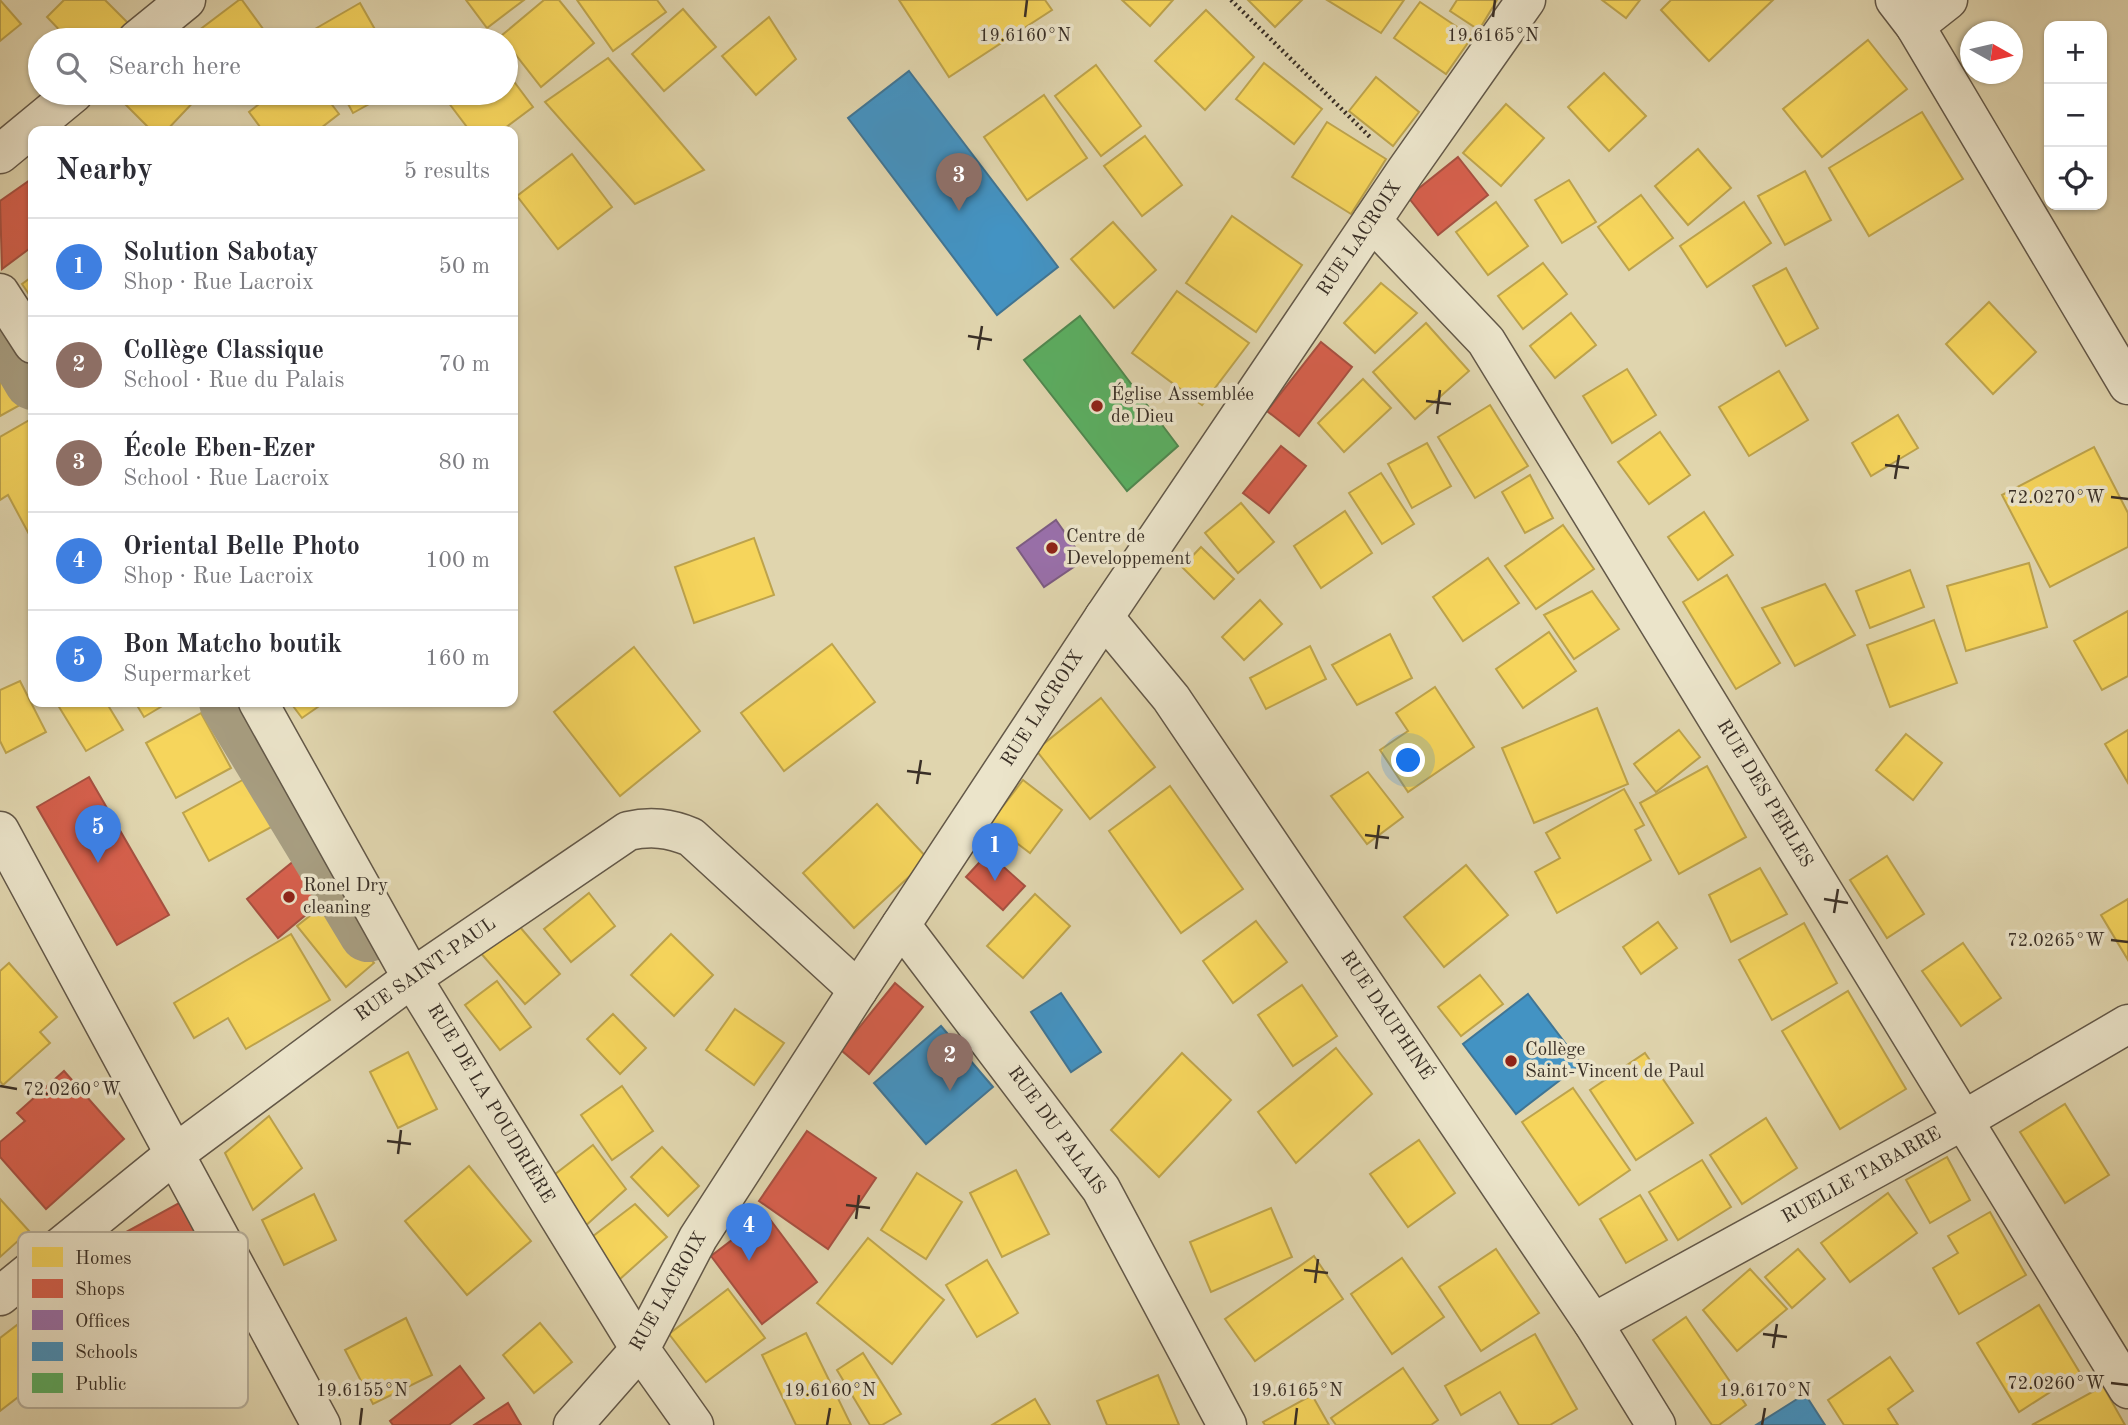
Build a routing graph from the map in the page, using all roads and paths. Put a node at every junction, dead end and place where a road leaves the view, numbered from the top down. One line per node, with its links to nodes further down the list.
1 (186, 0): 6 (street)
2 (1231, 0): 11 (path)
3 (1526, 0): 11 (street, RUE LACROIX)
4 (1948, 0): 5 (street)
5 (1905, 13): 15 (street)
6 (152, 28)
7 (59, 105): 8 (street)
8 (34, 126)
9 (28, 131): 10 (street)
10 (0, 154)
11 (1405, 172): 12 (street, RUE LACROIX)
12 (1372, 221): 17 (street, RUE LACROIX); 24 (street, RUE DES PERLES)
13 (0, 293): 14 (street)
14 (28, 336)
15 (2117, 341): 16 (street)
16 (2128, 385)
17 (1104, 617): 20 (street, RUE LACROIX); 31 (street, RUE DAUPHINÉ)
18 (261, 707): 21 (street, RUE DE LA POUDRIÈRE)
19 (0, 831): 25 (street)
20 (901, 925): 22 (street, RUE LACROIX); 37 (street, RUE DU PALAIS)
21 (412, 978): 22 (street, RUE SAINT-PAUL); 25 (street, RUE SAINT-PAUL); 32 (street, RUE DE LA POUDRIÈRE)
22 (858, 990): 32 (street, RUE LACROIX)
23 (2128, 1024): 24 (street, RUELLE TABARRE)
24 (1962, 1121): 31 (street, RUELLE TABARRE); 33 (street, RUE DES PERLES)
25 (176, 1153): 26 (street, RUE SAINT-PAUL); 27 (street)
26 (79, 1232)
27 (218, 1232)
28 (18, 1281): 30 (street, RUE SAINT-PAUL)
29 (248, 1288): 34 (street)
30 (0, 1296)
31 (1593, 1323): 38 (street, RUE DAUPHINÉ)
32 (640, 1349): 35 (street, RUE LACROIX); 36 (street, RUE DE LA POUDRIÈRE)
33 (2128, 1389)
34 (321, 1425)
35 (573, 1425)
36 (694, 1425)
37 (1227, 1425)
38 (1656, 1425)

